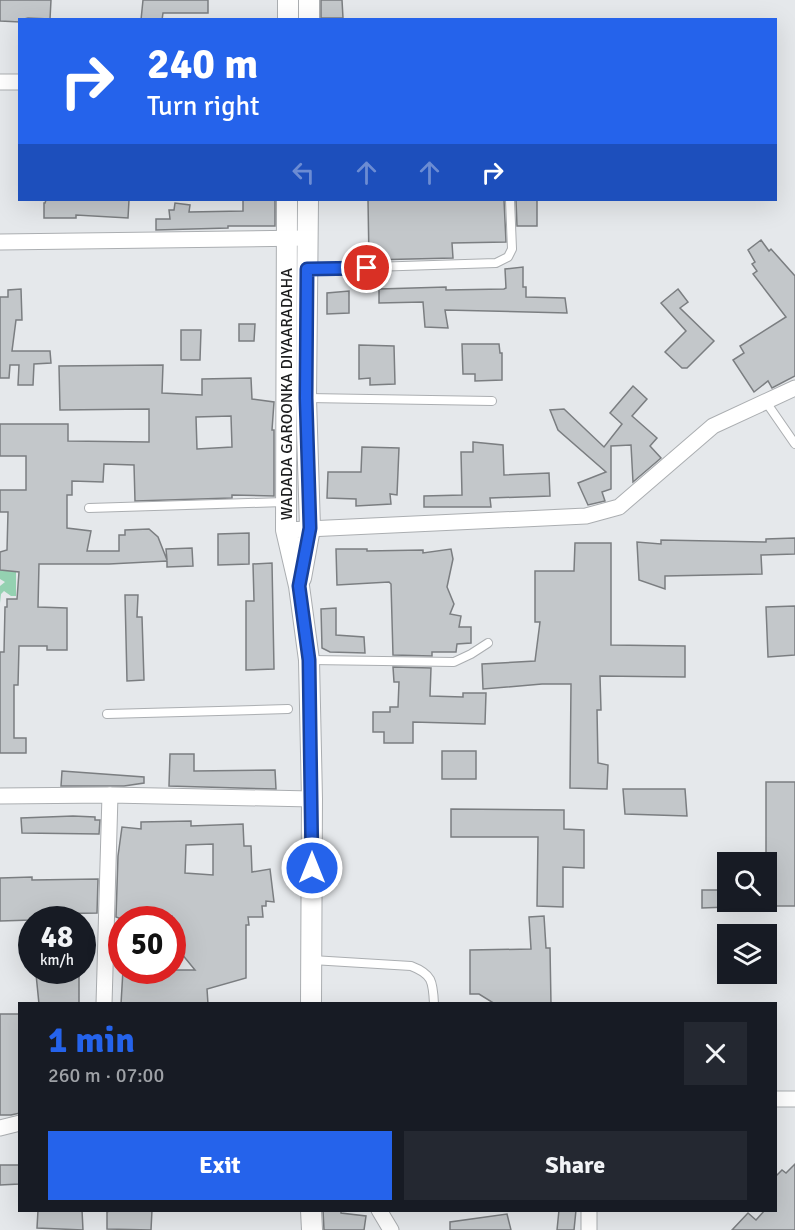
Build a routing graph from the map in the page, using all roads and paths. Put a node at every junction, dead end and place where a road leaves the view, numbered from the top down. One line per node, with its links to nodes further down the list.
1 (288, 0): 3 (main road)
2 (309, 0): 4 (main road)
3 (288, 18)
4 (309, 18)
5 (0, 82): 6 (street)
6 (18, 82)
7 (287, 201): 10 (main road, WADADA GAROONKA DIYAARADAHA)
8 (308, 201): 11 (main road, WADADA GAROONKA DIYAARADAHA)
9 (510, 201): 13 (lane)
10 (287, 237): 11 (street); 12 (street); 19 (main road, WADADA GAROONKA DIYAARADAHA)
11 (307, 238): 13 (main road, WADADA GAROONKA DIYAARADAHA)
12 (0, 242)
13 (307, 269): 15 (main road, WADADA GAROONKA DIYAARADAHA)
14 (795, 388): 17 (street)
15 (306, 398): 16 (lane); 21 (main road, WADADA GAROONKA DIYAARADAHA)
16 (492, 401)
17 (766, 402): 18 (lane); 21 (street)
18 (795, 444)
19 (286, 502): 20 (lane); 22 (main road, WADADA GAROONKA DIYAARADAHA)
20 (89, 507)
21 (310, 528): 22 (street); 23 (main road, WADADA GAROONKA DIYAARADAHA)
22 (286, 530): 23 (main road, WADADA GAROONKA DIYAARADAHA)
23 (299, 586): 25 (main road, WADADA GAROONKA DIYAARADAHA)
24 (488, 642): 25 (lane)
25 (309, 660): 30 (main road, WADADA GAROONKA DIYAARADAHA)
26 (288, 710): 27 (lane)
27 (107, 714)
28 (110, 795): 29 (street); 30 (street); 32 (street)
29 (0, 796)
30 (312, 799): 31 (main road, WADADA GAROONKA DIYAARADAHA)
31 (311, 960): 33 (main road, WADADA GAROONKA DIYAARADAHA); 34 (lane)
32 (104, 1002)
33 (311, 1002)
34 (434, 1002)
35 (777, 1099): 36 (street)
36 (795, 1099)
37 (18, 1124): 38 (street)
38 (0, 1128)
39 (311, 1212): 42 (main road)
40 (380, 1212): 43 (street)
41 (589, 1212): 44 (street)
42 (312, 1230)
43 (391, 1230)
44 (589, 1230)

